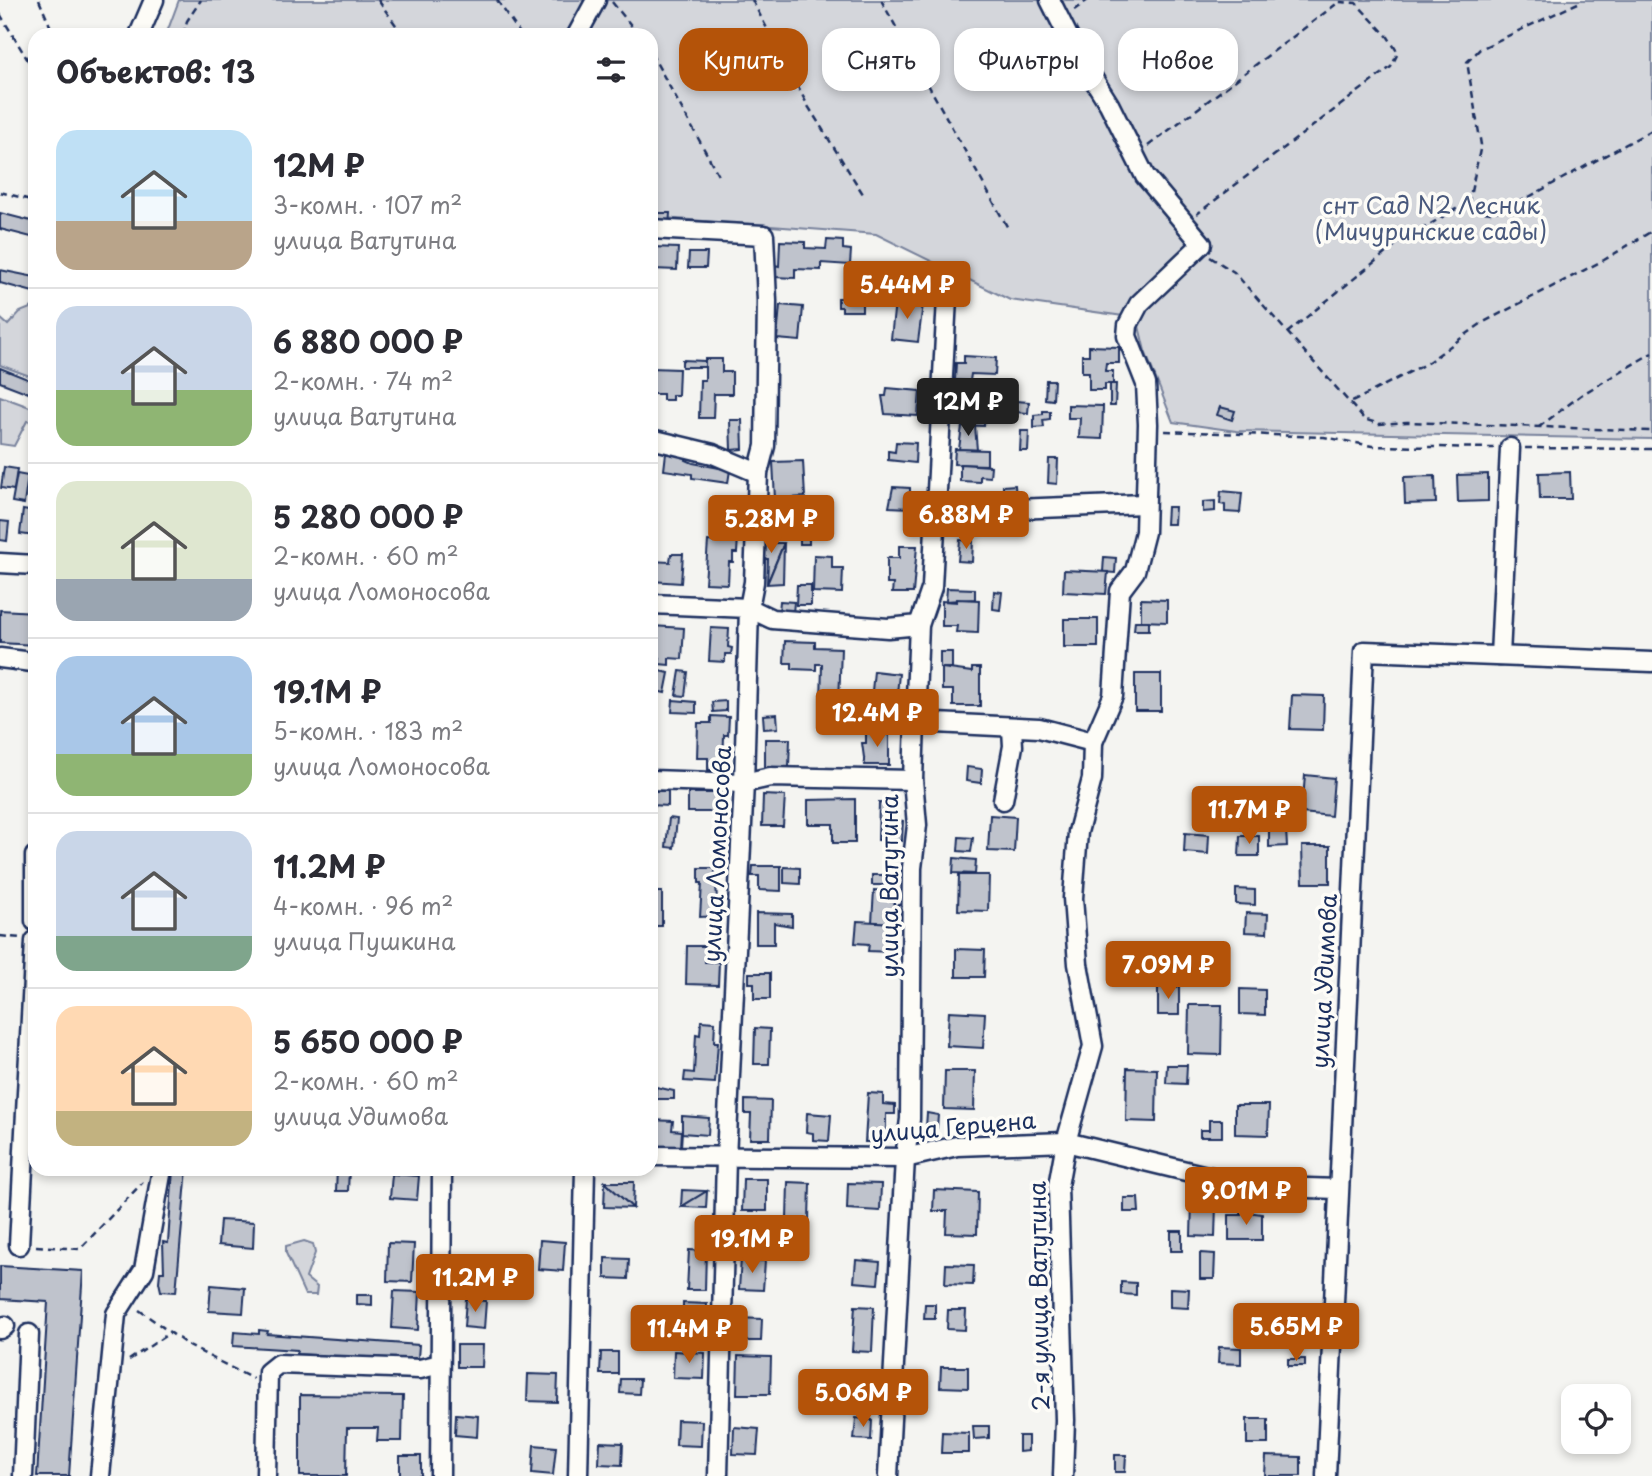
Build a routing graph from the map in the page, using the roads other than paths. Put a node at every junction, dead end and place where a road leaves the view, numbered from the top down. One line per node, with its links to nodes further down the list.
1 (154, 0): 4 (street)
2 (597, 0): 5 (street)
3 (1050, 0): 11 (street, 2-я улица Ватутина)
4 (142, 28)
5 (581, 28)
6 (658, 229): 10 (street, улица Ломоносова)
7 (947, 298): 12 (street, улица Ватутина)
8 (658, 441): 10 (street)
9 (1510, 448): 18 (street)
10 (758, 473): 16 (street, улица Ломоносова)
11 (1144, 504): 12 (street); 24 (street, 2-я улица Ватутина)
12 (936, 512): 17 (street, улица Ватутина)
13 (0, 563): 14 (street)
14 (28, 565)
15 (658, 604): 16 (street)
16 (749, 608): 17 (street); 27 (street, улица Ломоносова)
17 (919, 625): 22 (street, улица Ватутина)
18 (1500, 656): 21 (street, улица Удимова); 37 (street, улица Удимова)
19 (0, 659): 20 (street)
20 (28, 662)
21 (1652, 662)
22 (915, 722): 23 (street); 26 (street, улица Ватутина)
23 (1012, 729): 24 (street); 28 (street)
24 (1093, 741): 30 (street, 2-я улица Ватутина)
25 (658, 780): 27 (street)
26 (913, 780): 27 (street); 33 (street, улица Ватутина)
27 (744, 783): 32 (street, улица Ломоносова)
28 (1003, 800)
29 (28, 1074): 38 (street)
30 (1066, 1142): 33 (street, улица Герцена); 37 (street, улица Герцена); 48 (street, 2-я улица Ватутина)
31 (658, 1156): 32 (street, улица Герцена)
32 (726, 1158): 33 (street, улица Герцена); 46 (street, улица Ломоносова)
33 (905, 1158): 47 (street, улица Ватутина)
34 (161, 1176): 42 (street)
35 (442, 1176): 40 (street)
36 (585, 1176): 45 (street)
37 (1338, 1189): 49 (street, улица Удимова)
38 (19, 1245)
39 (29, 1334): 41 (street)
40 (440, 1364): 43 (street); 44 (street)
41 (23, 1476)
42 (100, 1476)
43 (266, 1476)
44 (440, 1476)
45 (578, 1476)
46 (718, 1476)
47 (888, 1476)
48 (1063, 1476)
49 (1326, 1476)

